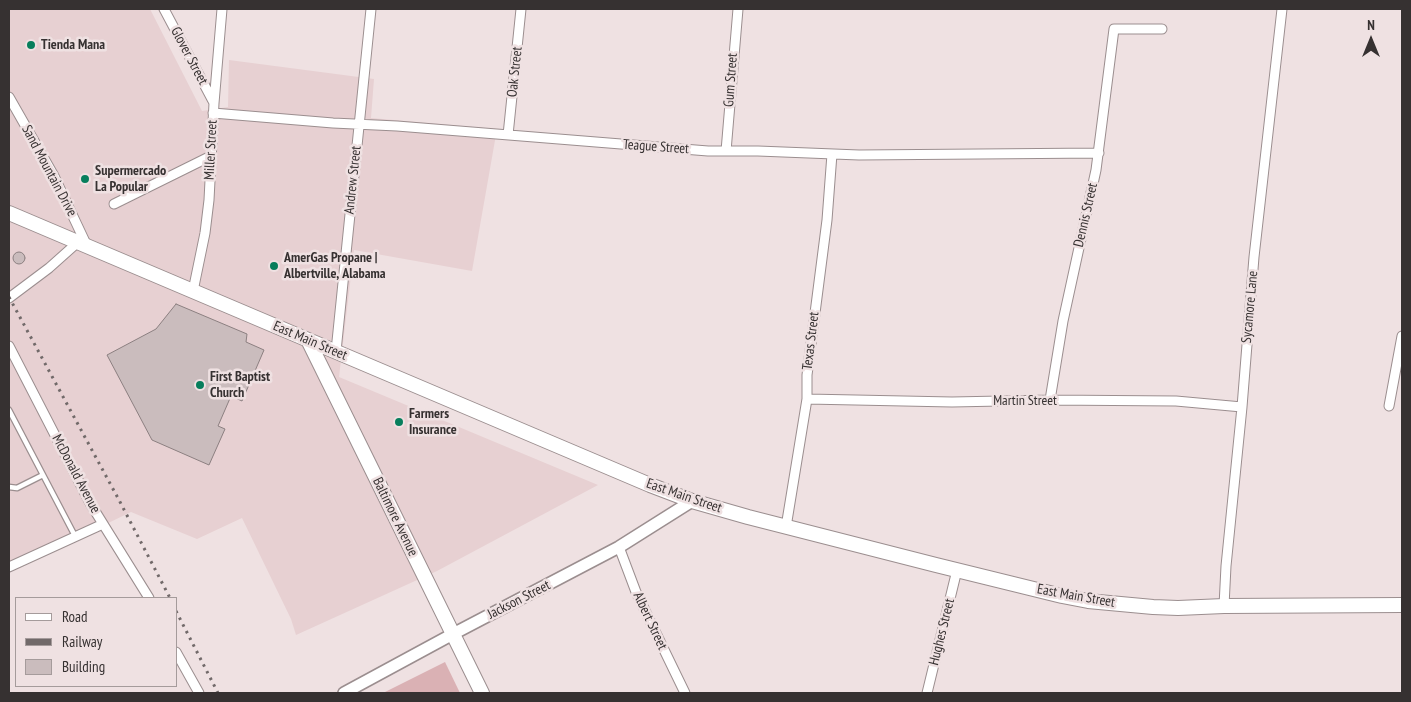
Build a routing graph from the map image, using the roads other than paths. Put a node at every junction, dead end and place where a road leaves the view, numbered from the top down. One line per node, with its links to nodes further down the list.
1 (164, 9): 9 (street, Glover Street)
2 (222, 9): 9 (street, Miller Street)
3 (371, 9): 11 (street, Andrew Street)
4 (521, 9): 12 (street, Oak Street)
5 (738, 9): 13 (street, Gum Street)
6 (1282, 9): 29 (street, Sycamore Lane)
7 (1162, 29): 14 (street, Dennis Street)
8 (9, 98): 19 (street, Sand Mountain Drive)
9 (214, 103): 10 (street, Miller Street)
10 (213, 113): 11 (street, Teague Street); 16 (street, Miller Street)
11 (359, 124): 12 (street, Teague Street); 25 (street, Andrew Street)
12 (508, 135): 13 (street, Teague Street)
13 (726, 151): 15 (street, Teague Street)
14 (1099, 152): 15 (street, Teague Street); 27 (street, Dennis Street)
15 (832, 154): 26 (street, Texas Street)
16 (212, 156): 17 (street); 20 (street, Miller Street)
17 (114, 204)
18 (9, 213): 19 (main road, East Main Street)
19 (82, 245): 20 (main road, East Main Street); 21 (street)
20 (193, 291): 23 (main road, East Main Street)
21 (9, 298)
22 (1402, 336): 28 (street)
23 (308, 340): 25 (main road, East Main Street); 45 (main road, Baltimore Avenue)
24 (9, 346): 36 (street, McDonald Avenue)
25 (336, 351): 35 (main road, East Main Street)
26 (807, 399): 27 (street, Martin Street); 37 (street, Texas Street)
27 (1050, 400): 29 (street, Martin Street)
28 (1389, 406)
29 (1242, 407): 44 (street, Sycamore Lane)
30 (9, 410): 31 (lane)
31 (14, 420): 32 (lane); 33 (lane)
32 (9, 423)
33 (43, 474): 34 (lane); 38 (lane)
34 (9, 487)
35 (692, 501): 37 (main road, East Main Street); 39 (street, Jackson Street)
36 (102, 524): 38 (street); 42 (street, McDonald Avenue)
37 (786, 527): 41 (main road, East Main Street)
38 (75, 536): 40 (street)
39 (619, 547): 45 (street, Jackson Street); 50 (street, Albert Street)
40 (9, 568)
41 (957, 570): 44 (main road, East Main Street); 51 (street, Hughes Street)
42 (148, 597)
43 (1402, 605): 44 (main road, East Main Street)
44 (1224, 606)
45 (453, 634): 48 (street, Jackson Street); 49 (main road, Baltimore Avenue)
46 (178, 656): 47 (street)
47 (199, 693)
48 (344, 693)
49 (482, 693)
50 (685, 693)
51 (927, 693)

